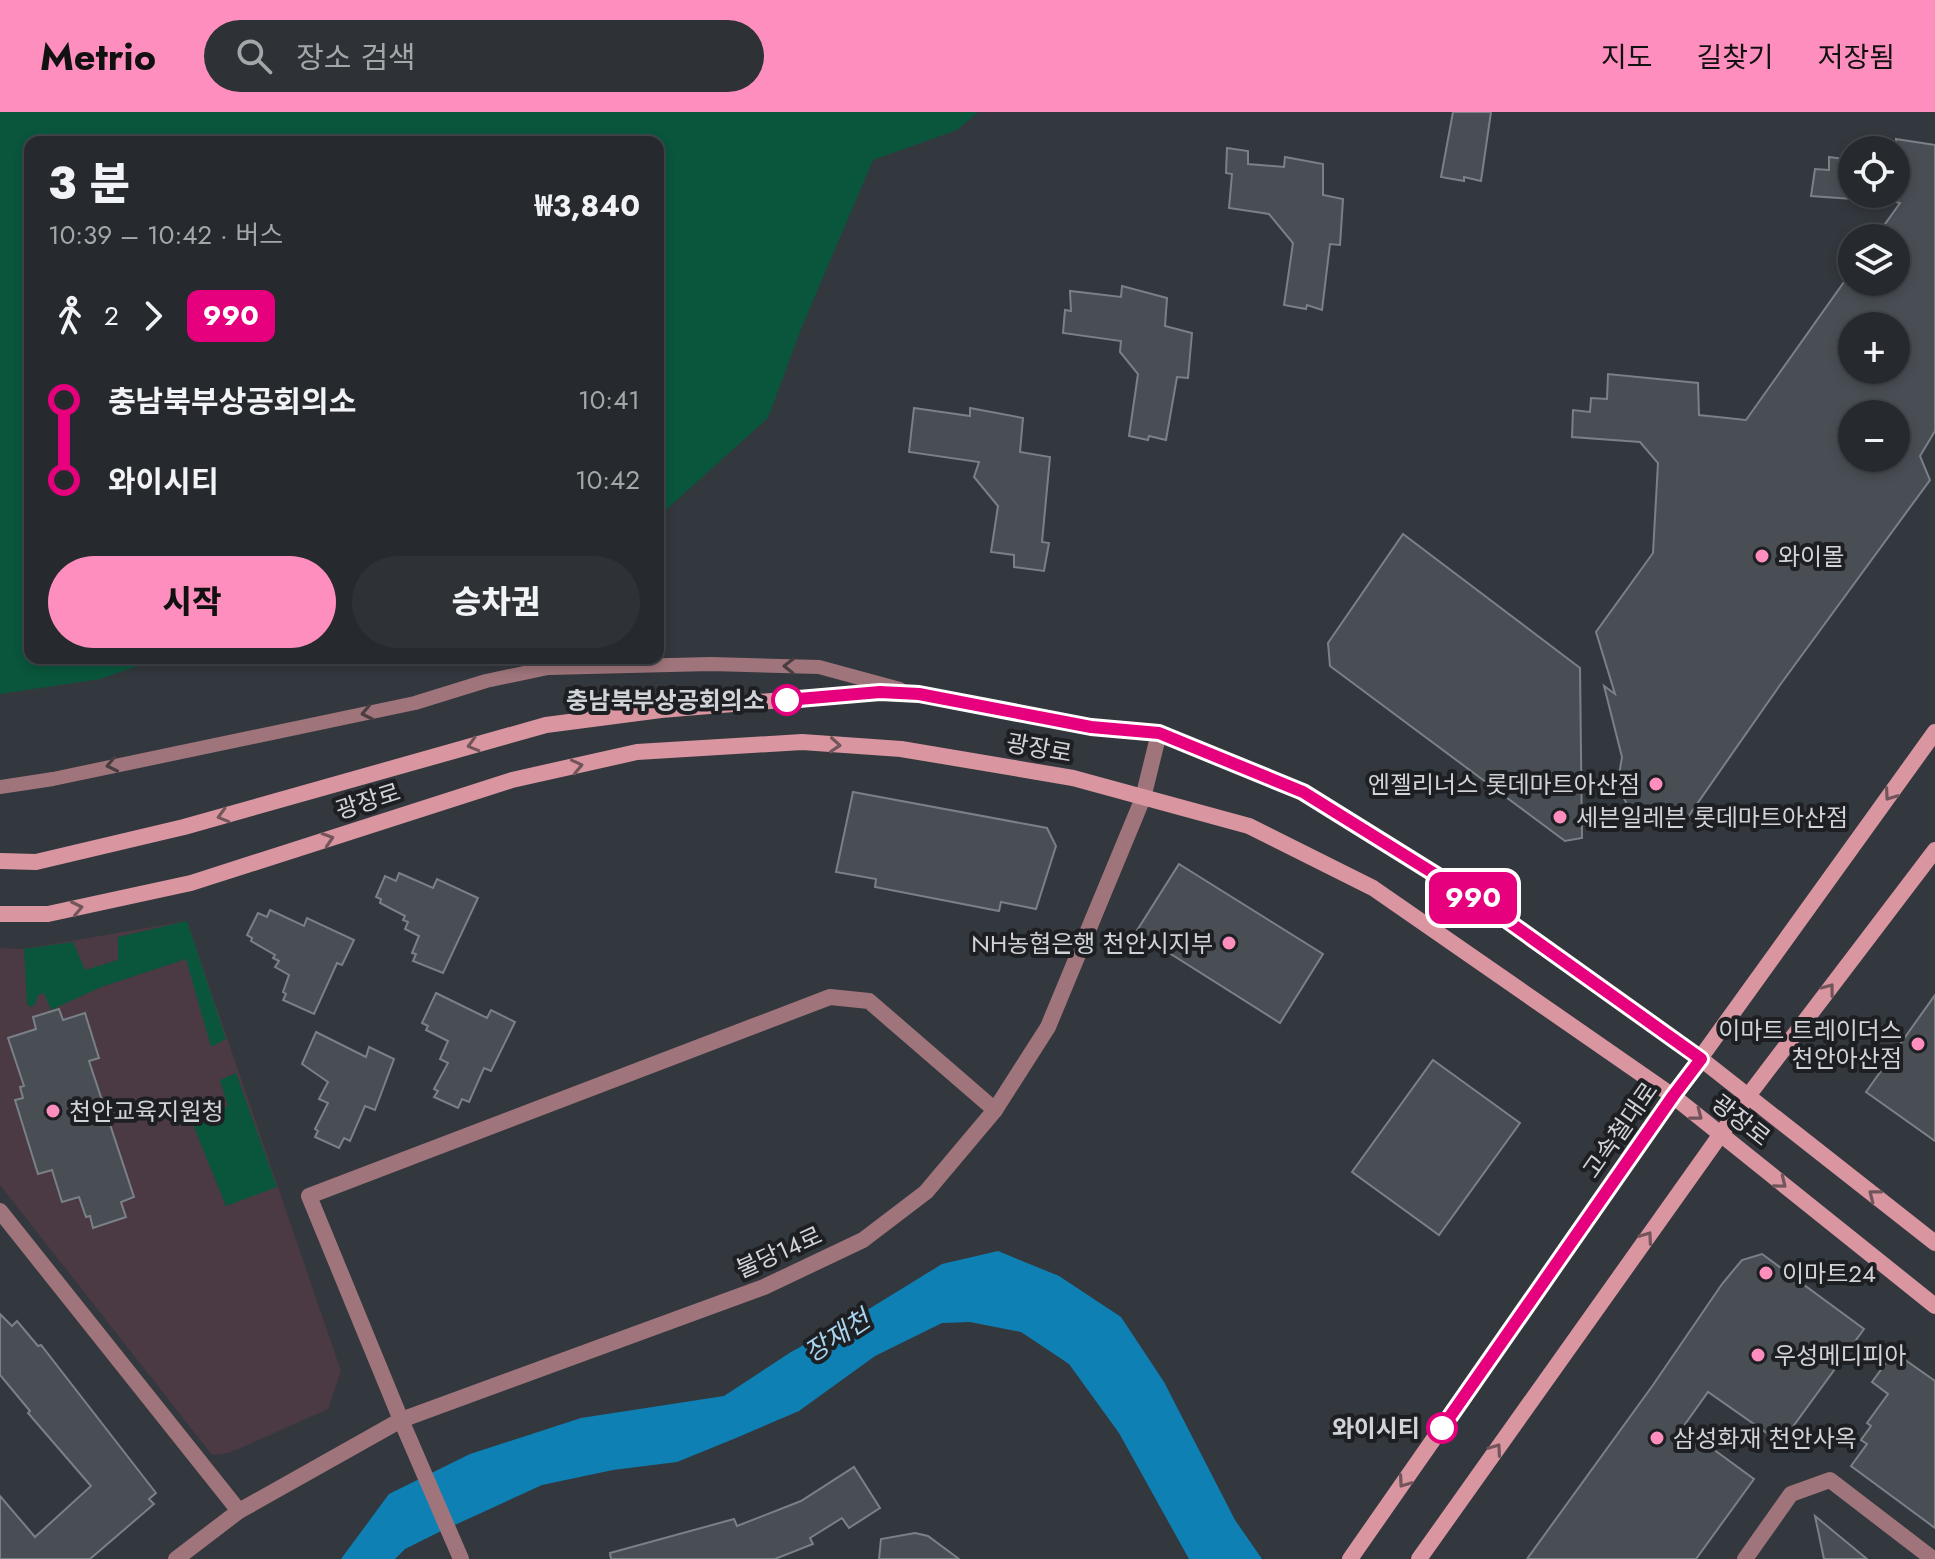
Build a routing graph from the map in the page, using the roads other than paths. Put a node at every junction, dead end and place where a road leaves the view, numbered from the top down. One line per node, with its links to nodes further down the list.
1 (919, 694): 3 (main road, 광장로); 4 (lane, one-way to 4); 7 (main road, 광장로, one-way to 7)
2 (1935, 732): 9 (main road, 고속철대로, one-way to 9)
3 (1159, 733): 5 (street, 불당14로); 9 (main road, 광장로)
4 (0, 787)
5 (1143, 798): 8 (main road, 광장로, one-way to 5); 10 (main road, 광장로); 12 (street, 불당14로)
6 (1935, 850): 11 (main road, one-way to 6)
7 (0, 861)
8 (0, 914)
9 (1701, 1059): 10 (main road, 고속철대로); 11 (main road, 광장로)
10 (1673, 1096): 13 (main road, 광장로, one-way to 13); 21 (main road, 고속철대로, one-way to 21)
11 (1748, 1096): 13 (main road); 15 (main road, 광장로, one-way to 11)
12 (995, 1110): 17 (street, 불당14로); 17 (street)
13 (1721, 1134): 16 (main road, 광장로, one-way to 16); 22 (main road, one-way to 13)
14 (0, 1211): 18 (street)
15 (1935, 1243)
16 (1935, 1306)
17 (401, 1420): 18 (street, 불당14로); 20 (street)
18 (239, 1511): 19 (street, 불당14로)
19 (176, 1559)
20 (461, 1559)
21 (1350, 1559)
22 (1419, 1559)
23 (1745, 1559): 24 (street)
24 (1933, 1559)

